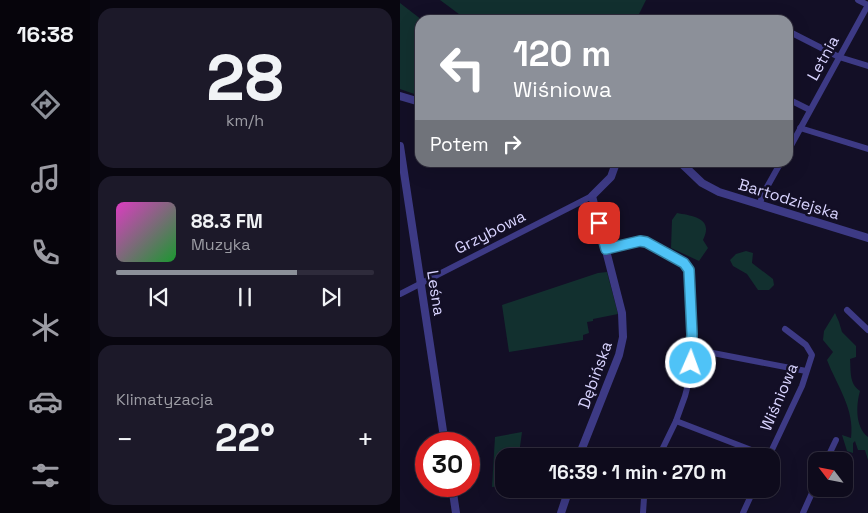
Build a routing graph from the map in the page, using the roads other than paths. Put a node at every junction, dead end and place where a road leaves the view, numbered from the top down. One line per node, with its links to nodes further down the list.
1 (858, 0): 2 (street)
2 (868, 5): 3 (street, Letnia)
3 (865, 16): 5 (street, Letnia)
4 (793, 34): 5 (street)
5 (839, 58): 6 (street); 10 (street, Letnia)
6 (868, 66)
7 (400, 96): 8 (street)
8 (415, 100)
9 (793, 102): 10 (street)
10 (810, 110): 11 (street, Letnia)
11 (800, 128): 12 (street, Letnia); 14 (street)
12 (793, 141)
13 (400, 146): 22 (street, Leśna)
14 (868, 149)
15 (615, 167): 18 (street)
16 (685, 167): 19 (street, Bartodziejska)
17 (778, 167): 19 (street)
18 (592, 196): 21 (street, Dębińska); 22 (street, Grzybowa)
19 (760, 204): 20 (street, Bartodziejska)
20 (868, 238)
21 (606, 249): 27 (street); 32 (street, Dębińska)
22 (421, 283): 23 (street, Grzybowa); 30 (street, Leśna)
23 (400, 294)
24 (847, 310): 26 (street)
25 (785, 329): 28 (street, Wiśniowa)
26 (868, 330)
27 (692, 349): 28 (street); 29 (street)
28 (806, 371): 35 (street, Wiśniowa)
29 (676, 421): 33 (street); 34 (street)
30 (443, 432)
31 (836, 440): 36 (street)
32 (583, 448)
33 (663, 448)
34 (747, 448)
35 (772, 448)
36 (830, 452)
37 (454, 497): 42 (street)
38 (566, 498): 43 (street)
39 (644, 498): 44 (street)
40 (750, 498): 45 (street)
41 (810, 498): 46 (street)
42 (456, 513)
43 (561, 513)
44 (643, 513)
45 (743, 513)
46 (803, 513)

